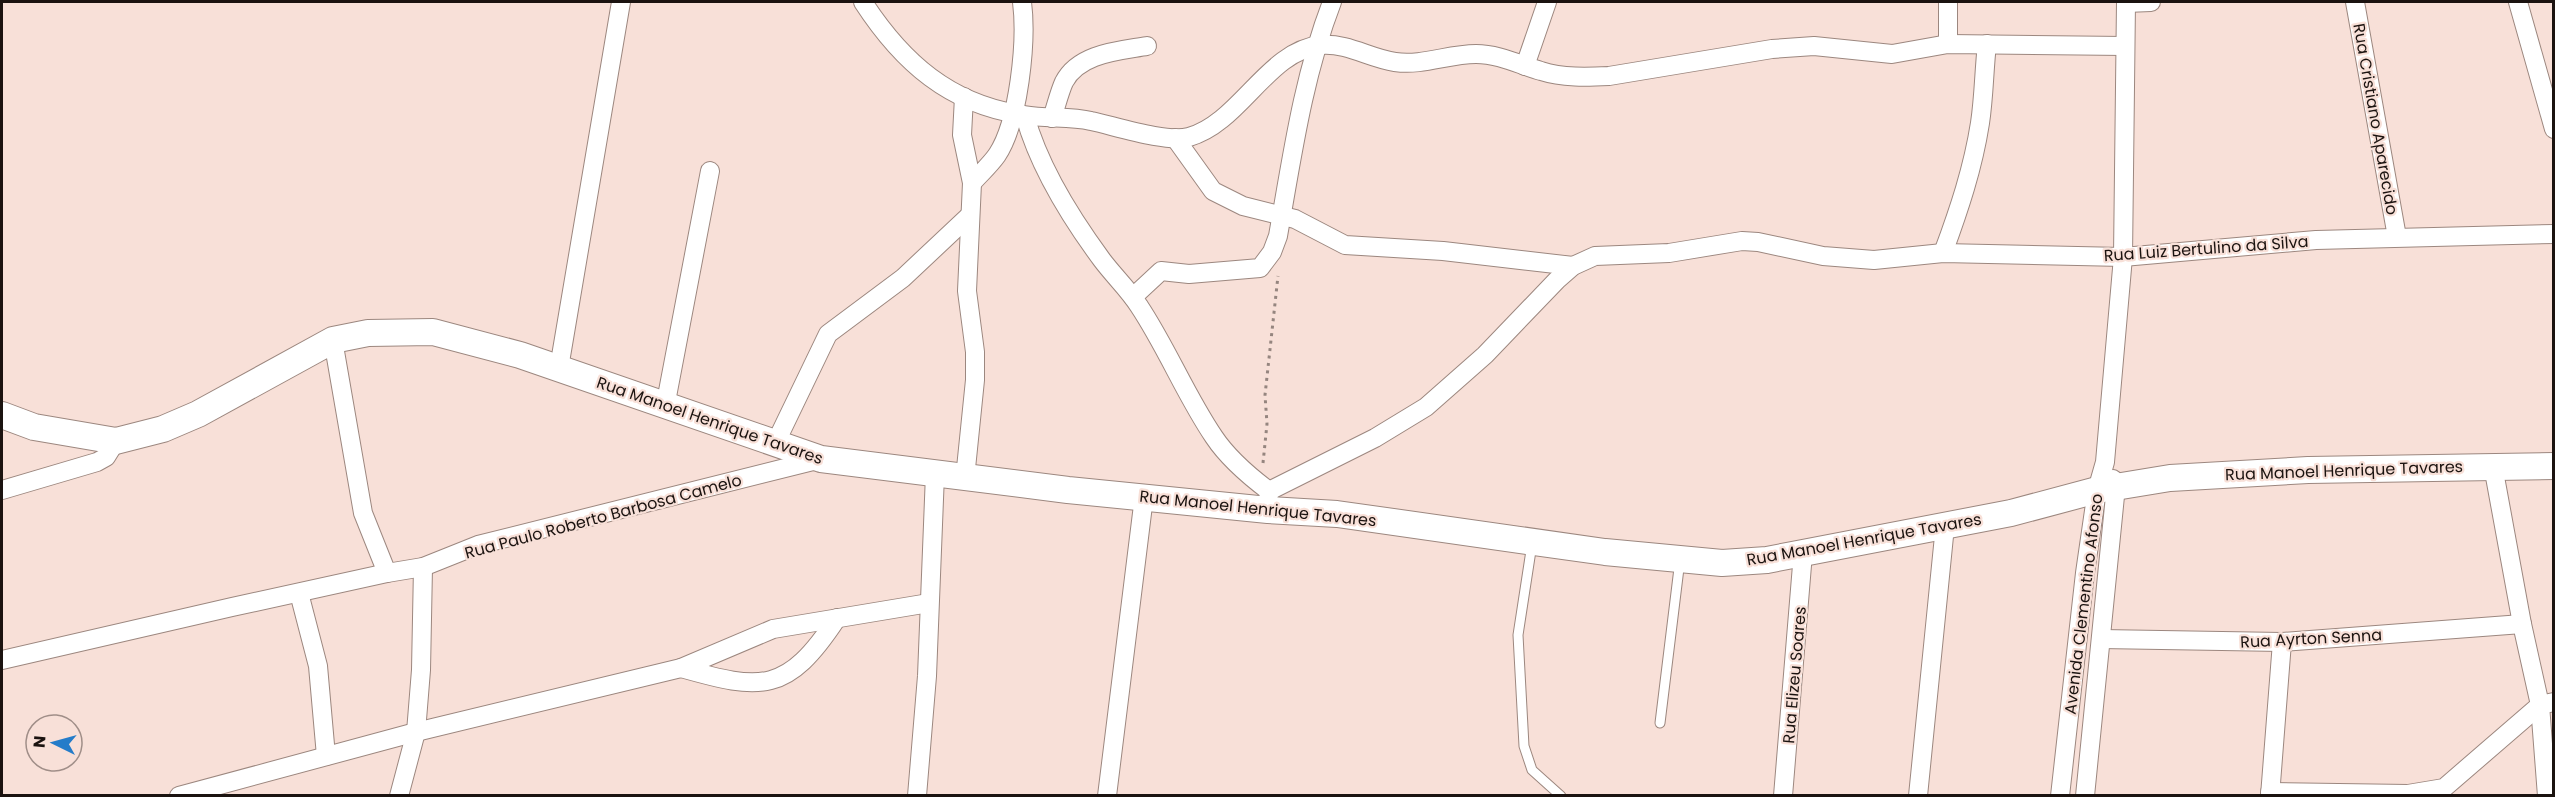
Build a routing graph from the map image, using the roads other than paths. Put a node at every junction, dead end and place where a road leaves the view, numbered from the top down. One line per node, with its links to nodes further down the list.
1 (621, 2): 33 (street)
2 (863, 2): 17 (street)
3 (1022, 2): 18 (street)
4 (1332, 2): 14 (street)
5 (1547, 2): 16 (street)
6 (1948, 2): 11 (street)
7 (2126, 2): 8 (street); 15 (street)
8 (2151, 2)
9 (2355, 2): 27 (street, Rua Cristiano Aparecido)
10 (2518, 2): 20 (street)
11 (1948, 44): 12 (street); 16 (street)
12 (1987, 44): 15 (street); 28 (street)
13 (1147, 46): 19 (street)
14 (1315, 46): 16 (street); 21 (street); 25 (street)
15 (2125, 46): 29 (street)
16 (1524, 66)
17 (964, 97): 18 (street); 23 (street)
18 (1020, 115): 19 (street); 23 (street); 31 (street)
19 (1052, 118): 21 (street)
20 (2553, 129)
21 (1174, 138): 25 (street)
22 (710, 171): 34 (street)
23 (972, 183): 24 (street)
24 (970, 215): 37 (street); 42 (street)
25 (1282, 215): 30 (street); 31 (street)
26 (2553, 234): 27 (street, Rua Luiz Bertulino da Silva)
27 (2397, 237): 29 (street, Rua Luiz Bertulino da Silva)
28 (1943, 253): 29 (street, Rua Luiz Bertulino da Silva); 30 (street, Rua Luiz Bertulino da Silva)
29 (2123, 256): 43 (street, Avenida Clementino Afonso)
30 (1573, 266): 45 (street)
31 (1133, 297): 45 (street)
32 (333, 340): 33 (street, Rua Manoel Henrique Tavares); 36 (street, Rua Manoel Henrique Tavares); 52 (street)
33 (559, 368): 34 (street, Rua Manoel Henrique Tavares)
34 (665, 407): 37 (street, Rua Manoel Henrique Tavares)
35 (2, 415): 36 (street, Rua Manoel Henrique Tavares)
36 (116, 441): 44 (street)
37 (775, 444): 38 (street, Rua Manoel Henrique Tavares)
38 (820, 459): 41 (street, Rua Manoel Henrique Tavares); 51 (street, Rua Paulo Roberto Barbosa Camelo)
39 (2493, 466): 40 (street, Rua Manoel Henrique Tavares); 43 (street, Rua Manoel Henrique Tavares); 56 (street)
40 (2553, 466)
41 (935, 474): 42 (street, Rua Manoel Henrique Tavares); 54 (street)
42 (965, 478): 46 (street, Rua Manoel Henrique Tavares)
43 (2107, 488): 47 (street, Rua Manoel Henrique Tavares); 57 (street, Avenida Clementino Afonso); 73 (street, Avenida Clementino Afonso)
44 (2, 490)
45 (1266, 496): 46 (street, Rua Manoel Henrique Tavares); 48 (street, Rua Manoel Henrique Tavares)
46 (1144, 497): 69 (street)
47 (1945, 526): 49 (street, Rua Manoel Henrique Tavares); 72 (street)
48 (1532, 541): 50 (street, Rua Manoel Henrique Tavares); 70 (lane)
49 (1803, 553): 50 (street, Rua Manoel Henrique Tavares); 71 (street, Rua Elizeu Soares)
50 (1680, 560): 62 (lane)
51 (423, 567): 52 (street, Rua Paulo Roberto Barbosa Camelo); 63 (street)
52 (387, 573): 53 (street, Rua Paulo Roberto Barbosa Camelo)
53 (298, 593): 59 (street, Rua Paulo Roberto Barbosa Camelo); 64 (street)
54 (929, 603): 55 (street); 68 (street)
55 (837, 618): 60 (street); 60 (street)
56 (2522, 624): 58 (street, Rua Ayrton Senna); 61 (street)
57 (2101, 639): 58 (street, Rua Ayrton Senna); 74 (street, Avenida Clementino Afonso)
58 (2282, 642): 65 (street)
59 (2, 660)
60 (681, 668): 63 (street)
61 (2547, 703): 65 (street); 75 (street)
62 (1660, 723)
63 (416, 732): 64 (street); 67 (street)
64 (326, 756): 66 (street)
65 (2270, 794)
66 (179, 795)
67 (399, 795)
68 (917, 795)
69 (1107, 795)
70 (1561, 795)
71 (1783, 795)
72 (1918, 795)
73 (2060, 795)
74 (2085, 795)
75 (2547, 795)

